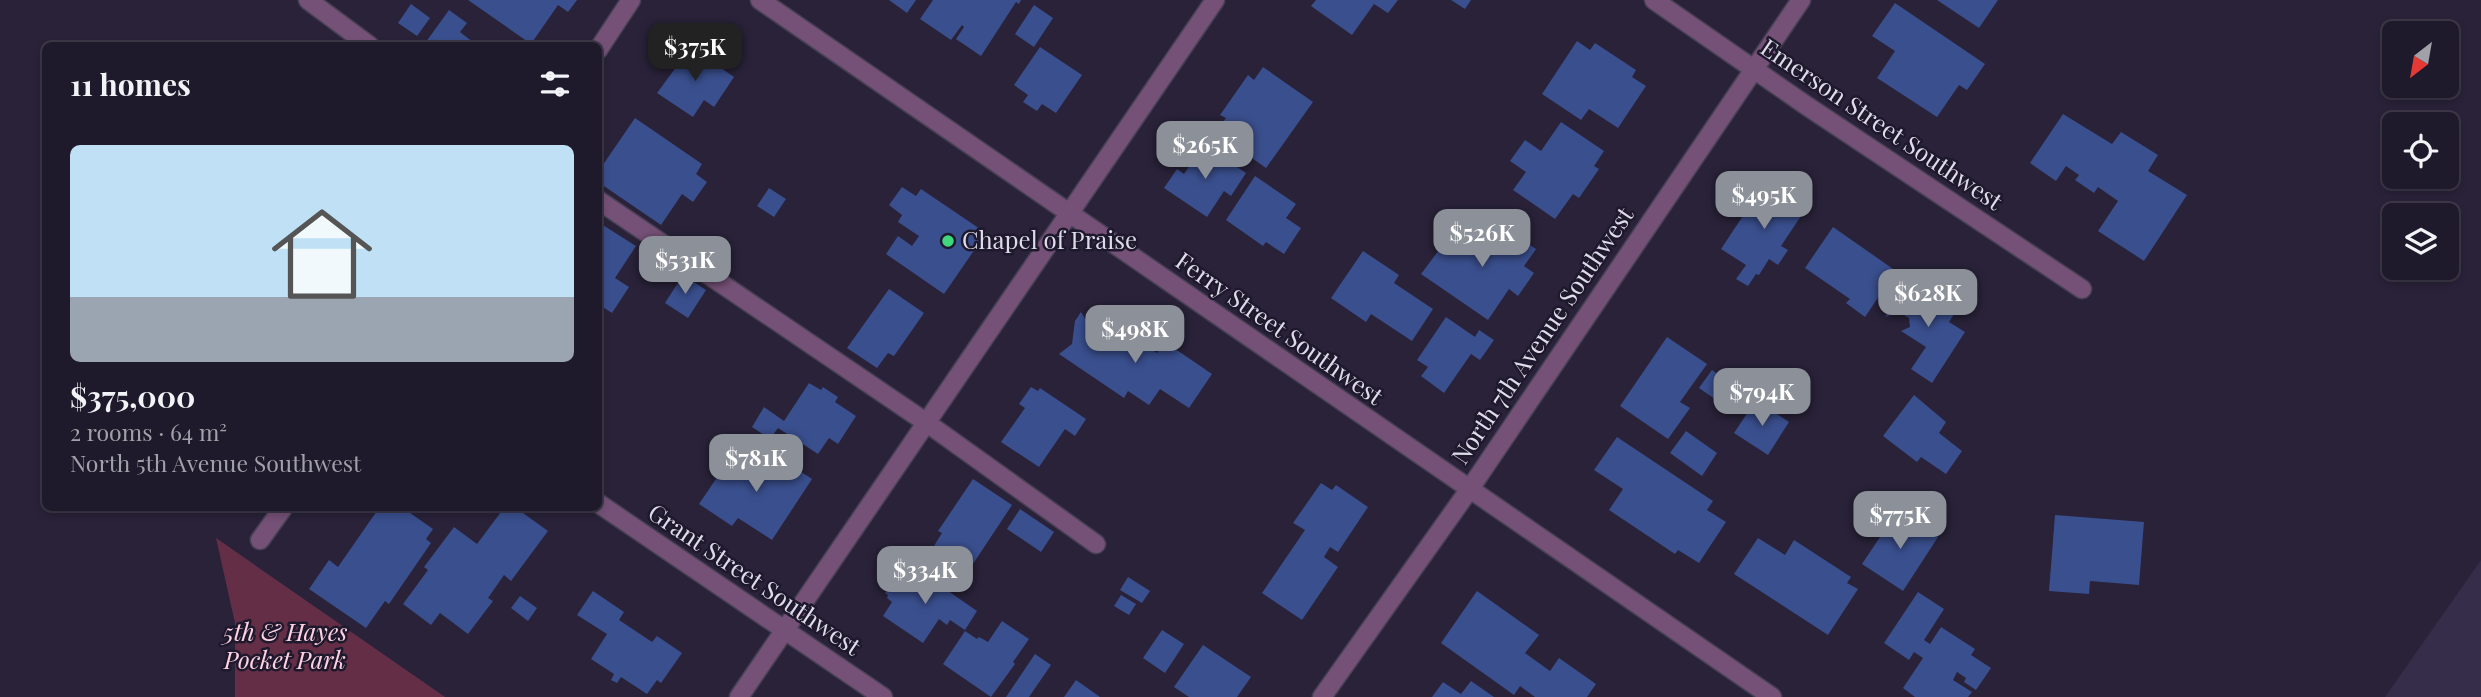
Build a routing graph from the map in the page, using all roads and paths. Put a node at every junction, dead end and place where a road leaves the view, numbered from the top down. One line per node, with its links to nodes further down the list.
1 (308, 0): 7 (street)
2 (631, 0): 8 (street)
3 (760, 0): 11 (street, Ferry Street Southwest)
4 (1215, 0): 11 (street)
5 (1654, 0): 9 (street, Emerson Street Southwest)
6 (1801, 0): 9 (street, North 7th Avenue Southwest)
7 (365, 42)
8 (602, 44)
9 (1754, 69): 12 (street, Emerson Street Southwest); 14 (street, North 7th Avenue Southwest)
10 (602, 203): 13 (street)
11 (1069, 214): 13 (street); 14 (street, Ferry Street Southwest)
12 (2082, 289)
13 (927, 423): 18 (street); 19 (street)
14 (1469, 490): 22 (street, North 7th Avenue Southwest); 23 (street, Ferry Street Southwest)
15 (602, 506): 19 (street, Grant Street Southwest)
16 (281, 511): 17 (street)
17 (261, 540)
18 (1096, 544)
19 (785, 630): 20 (street); 21 (street, Grant Street Southwest)
20 (738, 697)
21 (883, 697)
22 (1322, 697)
23 (1772, 697)

